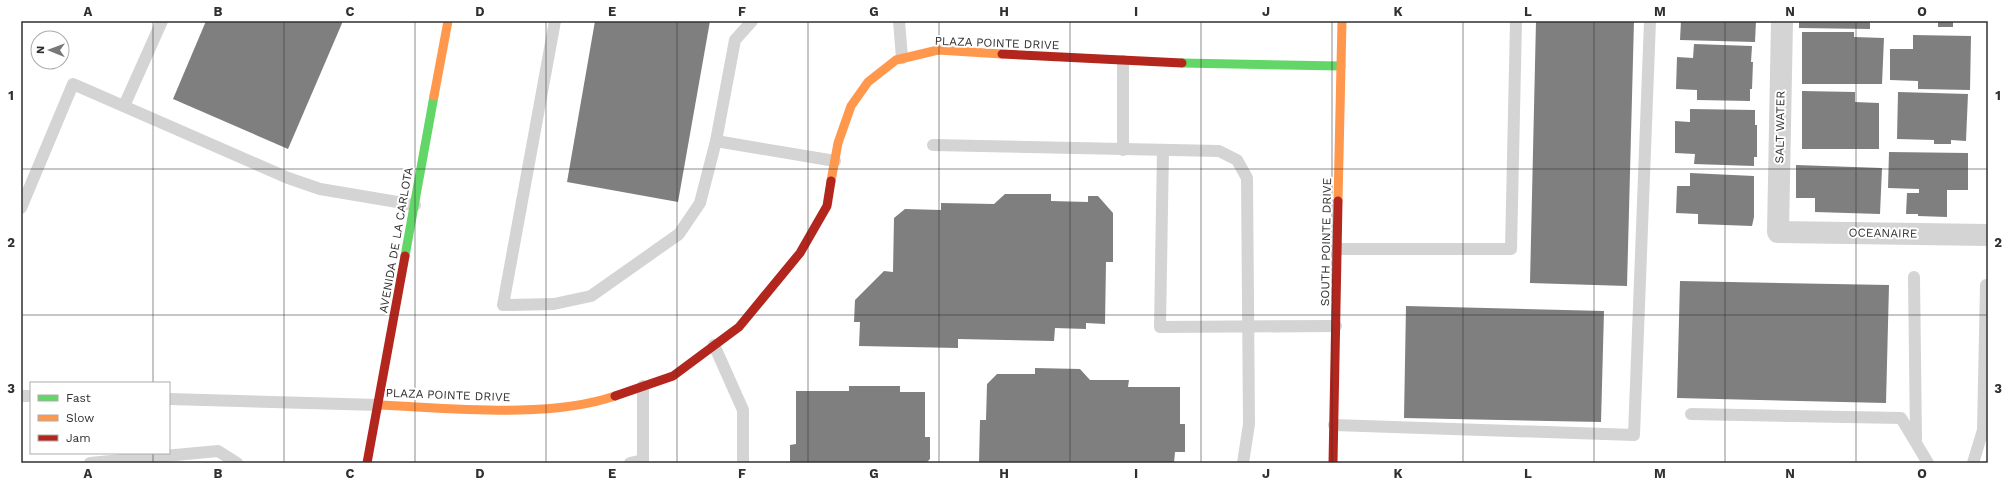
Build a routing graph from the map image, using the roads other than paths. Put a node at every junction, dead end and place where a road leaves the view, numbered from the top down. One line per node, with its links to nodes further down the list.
1 (162, 21): 13 (lane)
2 (448, 21): 19 (street, AVENIDA DE LA CARLOTA)
3 (555, 21): 14 (lane)
4 (752, 21): 14 (lane)
5 (899, 21): 10 (lane)
6 (1342, 21): 12 (street, SOUTH POINTE DRIVE)
7 (1516, 21): 23 (lane)
8 (1650, 21): 33 (lane)
9 (1782, 21): 21 (street, SALT WATER)
10 (902, 58): 11 (street, PLAZA POINTE DRIVE); 18 (street, PLAZA POINTE DRIVE)
11 (1123, 62): 12 (street, PLAZA POINTE DRIVE); 16 (lane)
12 (1341, 66): 23 (street, SOUTH POINTE DRIVE)
13 (124, 106): 19 (lane); 20 (lane)
14 (716, 141): 18 (lane)
15 (933, 145): 16 (lane)
16 (1123, 150): 17 (lane)
17 (1163, 150): 27 (lane); 27 (lane)
18 (835, 161): 28 (street, PLAZA POINTE DRIVE)
19 (415, 205): 31 (street, AVENIDA DE LA CARLOTA)
20 (21, 208)
21 (1778, 232): 22 (street, OCEANAIRE)
22 (1988, 235)
23 (1338, 249): 26 (street, SOUTH POINTE DRIVE)
24 (1914, 277): 35 (lane)
25 (1986, 285): 34 (lane)
26 (1336, 326): 27 (lane); 33 (street, SOUTH POINTE DRIVE)
27 (1248, 327): 42 (lane)
28 (714, 345): 29 (street, PLAZA POINTE DRIVE); 41 (lane)
29 (643, 386): 31 (street, PLAZA POINTE DRIVE); 36 (lane)
30 (170, 399): 31 (lane)
31 (379, 405): 39 (street, AVENIDA DE LA CARLOTA)
32 (1691, 414): 35 (lane)
33 (1334, 425): 43 (street, SOUTH POINTE DRIVE)
34 (1986, 430): 45 (lane)
35 (1916, 441): 44 (lane)
36 (643, 462): 40 (lane)
37 (90, 463): 38 (lane)
38 (236, 463)
39 (368, 463)
40 (630, 463)
41 (743, 463)
42 (1243, 463)
43 (1333, 463)
44 (1928, 463)
45 (1973, 463)

